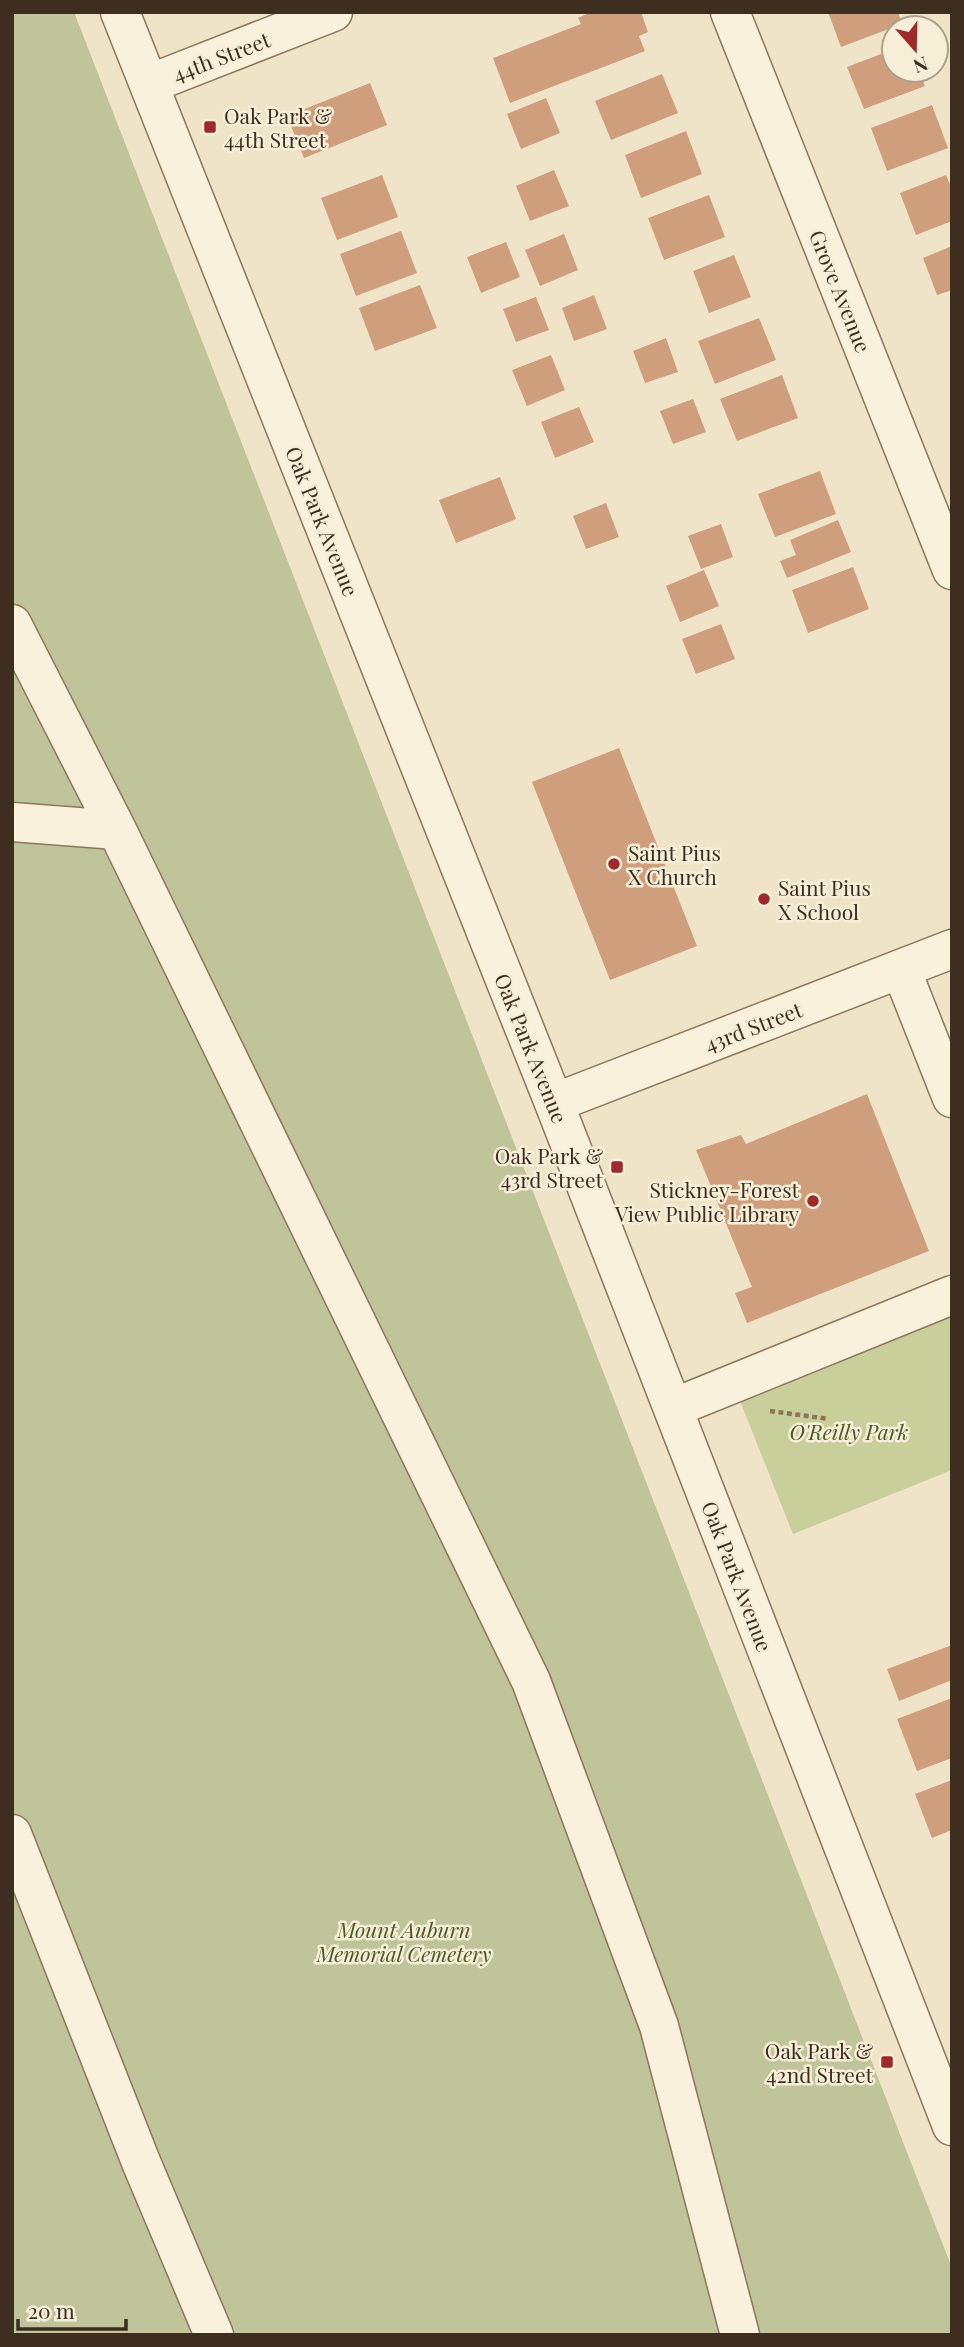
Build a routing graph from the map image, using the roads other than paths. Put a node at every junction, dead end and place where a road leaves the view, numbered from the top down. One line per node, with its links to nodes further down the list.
1 (120, 12): 4 (street, Oak Park Avenue)
2 (333, 12): 4 (street, 44th Street)
3 (730, 12): 5 (street, Grove Avenue)
4 (149, 84): 12 (street, Oak Park Avenue)
5 (952, 570)
6 (12, 624): 8 (street)
7 (12, 822): 8 (street)
8 (117, 830): 18 (street)
9 (952, 949): 10 (street, 43rd Street)
10 (901, 969): 11 (street); 12 (street, 43rd Street)
11 (952, 1098)
12 (554, 1103): 14 (street, Oak Park Avenue)
13 (952, 1295): 14 (street)
14 (673, 1408): 16 (street, Oak Park Avenue)
15 (12, 1834): 17 (street)
16 (951, 2124)
17 (214, 2335)
18 (740, 2335)

